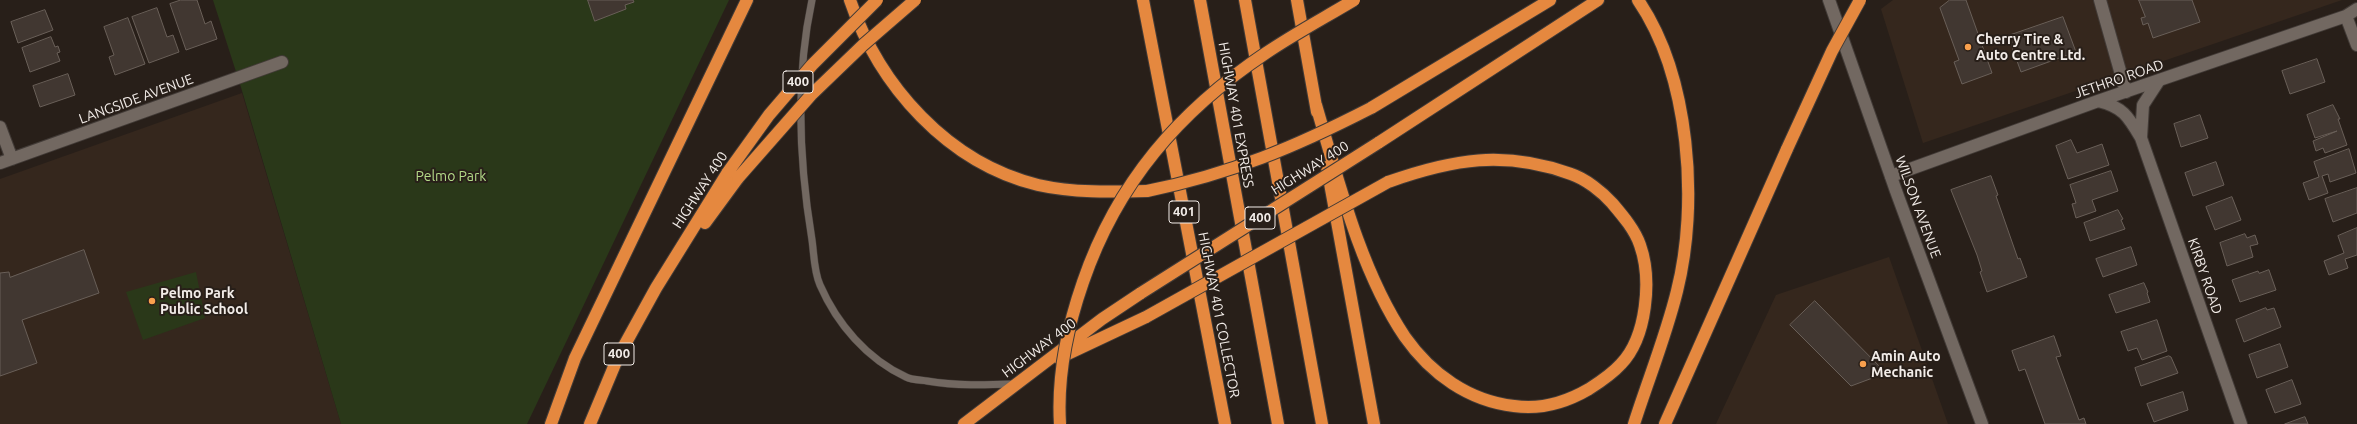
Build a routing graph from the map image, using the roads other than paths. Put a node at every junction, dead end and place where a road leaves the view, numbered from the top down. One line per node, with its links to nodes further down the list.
1 (747, 0): 33 (highway)
2 (812, 0): 32 (lane)
3 (877, 0): 29 (highway, HIGHWAY 400 / 400, bridge)
4 (915, 0): 29 (highway, bridge)
5 (1143, 0): 37 (highway, HIGHWAY 401 COLLECTOR / 401)
6 (1200, 0): 38 (highway, HIGHWAY 401 EXPRESS)
7 (1245, 0): 39 (highway, HIGHWAY 401 EXPRESS)
8 (1297, 0): 24 (highway)
9 (1354, 0): 36 (highway, bridge)
10 (1550, 0): 16 (highway, bridge)
11 (1638, 0): 41 (highway)
12 (1829, 0): 30 (street, WILSON AVENUE)
13 (1860, 0): 42 (highway, bridge)
14 (2100, 0): 22 (street)
15 (1597, 1): 31 (highway, HIGHWAY 400 / 400, bridge)
16 (851, 2)
17 (2357, 8): 18 (street, JETHRO ROAD)
18 (2346, 16): 19 (street); 21 (street, JETHRO ROAD)
19 (2357, 45)
20 (282, 62): 27 (street, LANGSIDE AVENUE)
21 (2158, 82): 22 (street, JETHRO ROAD); 26 (street, KIRBY ROAD)
22 (2126, 92): 23 (street, JETHRO ROAD)
23 (2098, 101): 26 (street, KIRBY ROAD); 30 (street, JETHRO ROAD)
24 (1316, 105): 31 (highway, bridge); 40 (highway)
25 (0, 127): 27 (street)
26 (2141, 138): 44 (street, KIRBY ROAD)
27 (12, 159): 28 (street, LANGSIDE AVENUE)
28 (0, 163)
29 (733, 175): 34 (highway, 400)
30 (1891, 176): 43 (street, WILSON AVENUE)
31 (1036, 369): 32 (highway, HIGHWAY 400 / 400)
32 (1014, 384): 35 (highway, HIGHWAY 400 / 400)
33 (551, 424)
34 (590, 424)
35 (964, 424)
36 (1060, 424)
37 (1225, 424)
38 (1278, 424)
39 (1322, 424)
40 (1374, 424)
41 (1634, 424)
42 (1665, 424)
43 (1982, 424)
44 (2241, 424)

